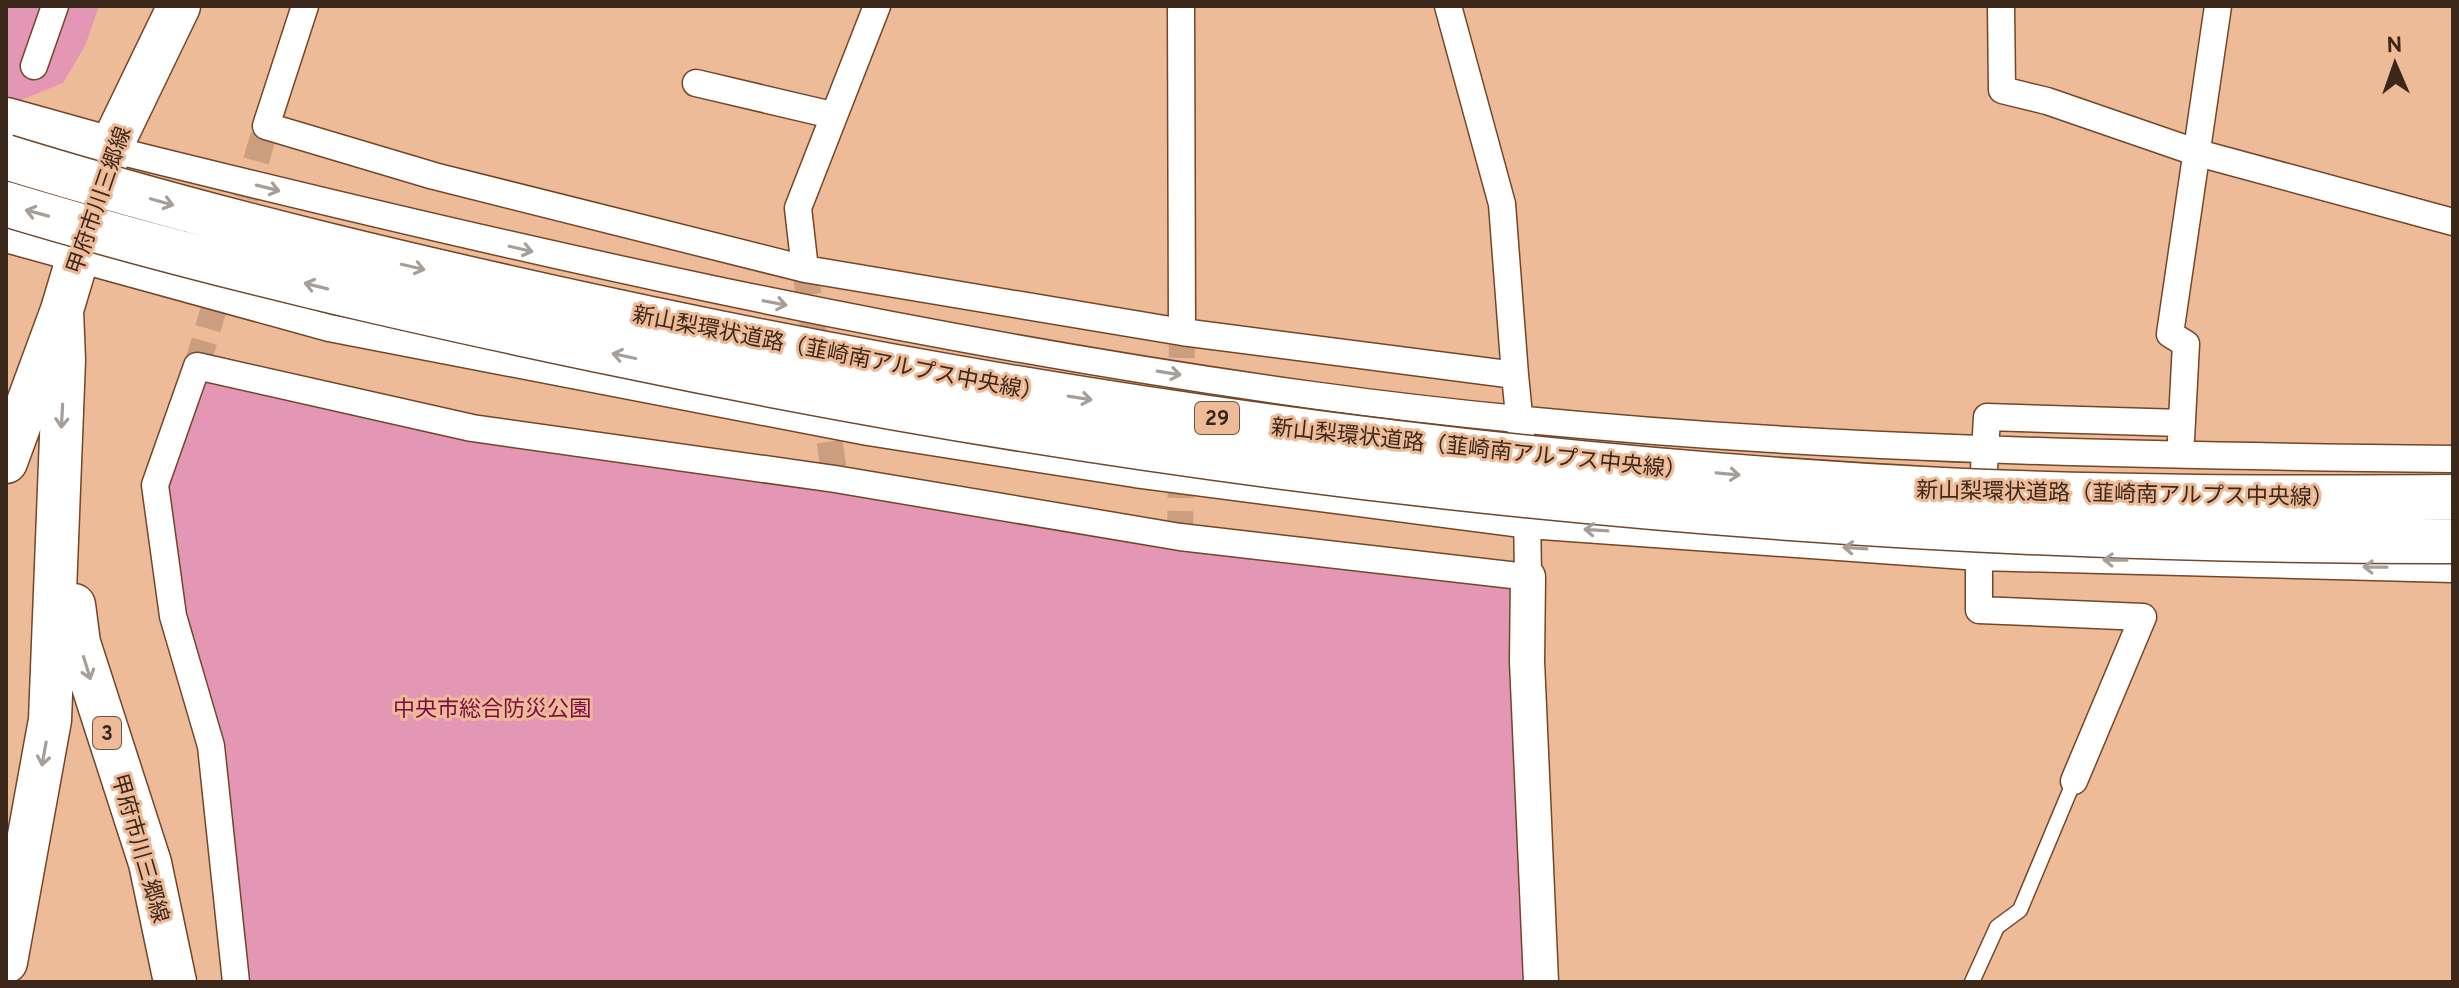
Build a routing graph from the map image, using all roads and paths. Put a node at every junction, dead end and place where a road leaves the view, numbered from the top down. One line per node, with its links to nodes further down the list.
1 (55, 6): 9 (street)
2 (179, 6): 13 (main road, 甲府市川三郷線 / 3)
3 (305, 6): 19 (street)
4 (877, 6): 11 (street)
5 (1181, 6): 21 (street)
6 (1448, 6): 22 (street)
7 (2001, 6): 14 (street)
8 (2218, 6): 14 (street)
9 (34, 66)
10 (696, 83): 11 (street)
11 (832, 115): 19 (street)
12 (12, 135): 13 (highway); 30 (highway, 新山梨環状道路（韮崎南アルプス中央線） / 29, one-way to 30, bridge)
13 (110, 149): 18 (main road, 甲府市川三郷線 / 3); 23 (street, one-way to 23)
14 (2198, 153): 16 (street); 24 (street)
15 (6, 204): 32 (highway, 新山梨環状道路（韮崎南アルプス中央線） / 29, one-way to 15, bridge)
16 (2453, 222)
17 (6, 239): 18 (street)
18 (77, 259): 20 (main road, 甲府市川三郷線 / 3); 31 (street)
19 (805, 269): 21 (street)
20 (62, 310): 28 (main road, 甲府市川三郷線 / 3); 29 (main road, 甲府市川三郷線 / 3, one-way to 29)
21 (1182, 332): 22 (street)
22 (1515, 375): 23 (street)
23 (1520, 419): 25 (street); 31 (street)
24 (2182, 423): 25 (street); 26 (street)
25 (1985, 448): 26 (street); 33 (street)
26 (2180, 455): 27 (street)
27 (2453, 459)
28 (6, 462)
29 (57, 481): 37 (main road, 甲府市川三郷線 / 3, one-way to 37); 38 (main road, 甲府市川三郷線 / 3, one-way to 38)
30 (2453, 497)
31 (1528, 525): 33 (street, one-way to 31); 35 (street)
32 (2453, 541)
33 (1979, 557): 34 (street, one-way to 33); 36 (street)
34 (2453, 569)
35 (1528, 577): 39 (street); 40 (street)
36 (2074, 781): 41 (lane)
37 (6, 962)
38 (175, 982)
39 (236, 982)
40 (1541, 982)
41 (1972, 982)

